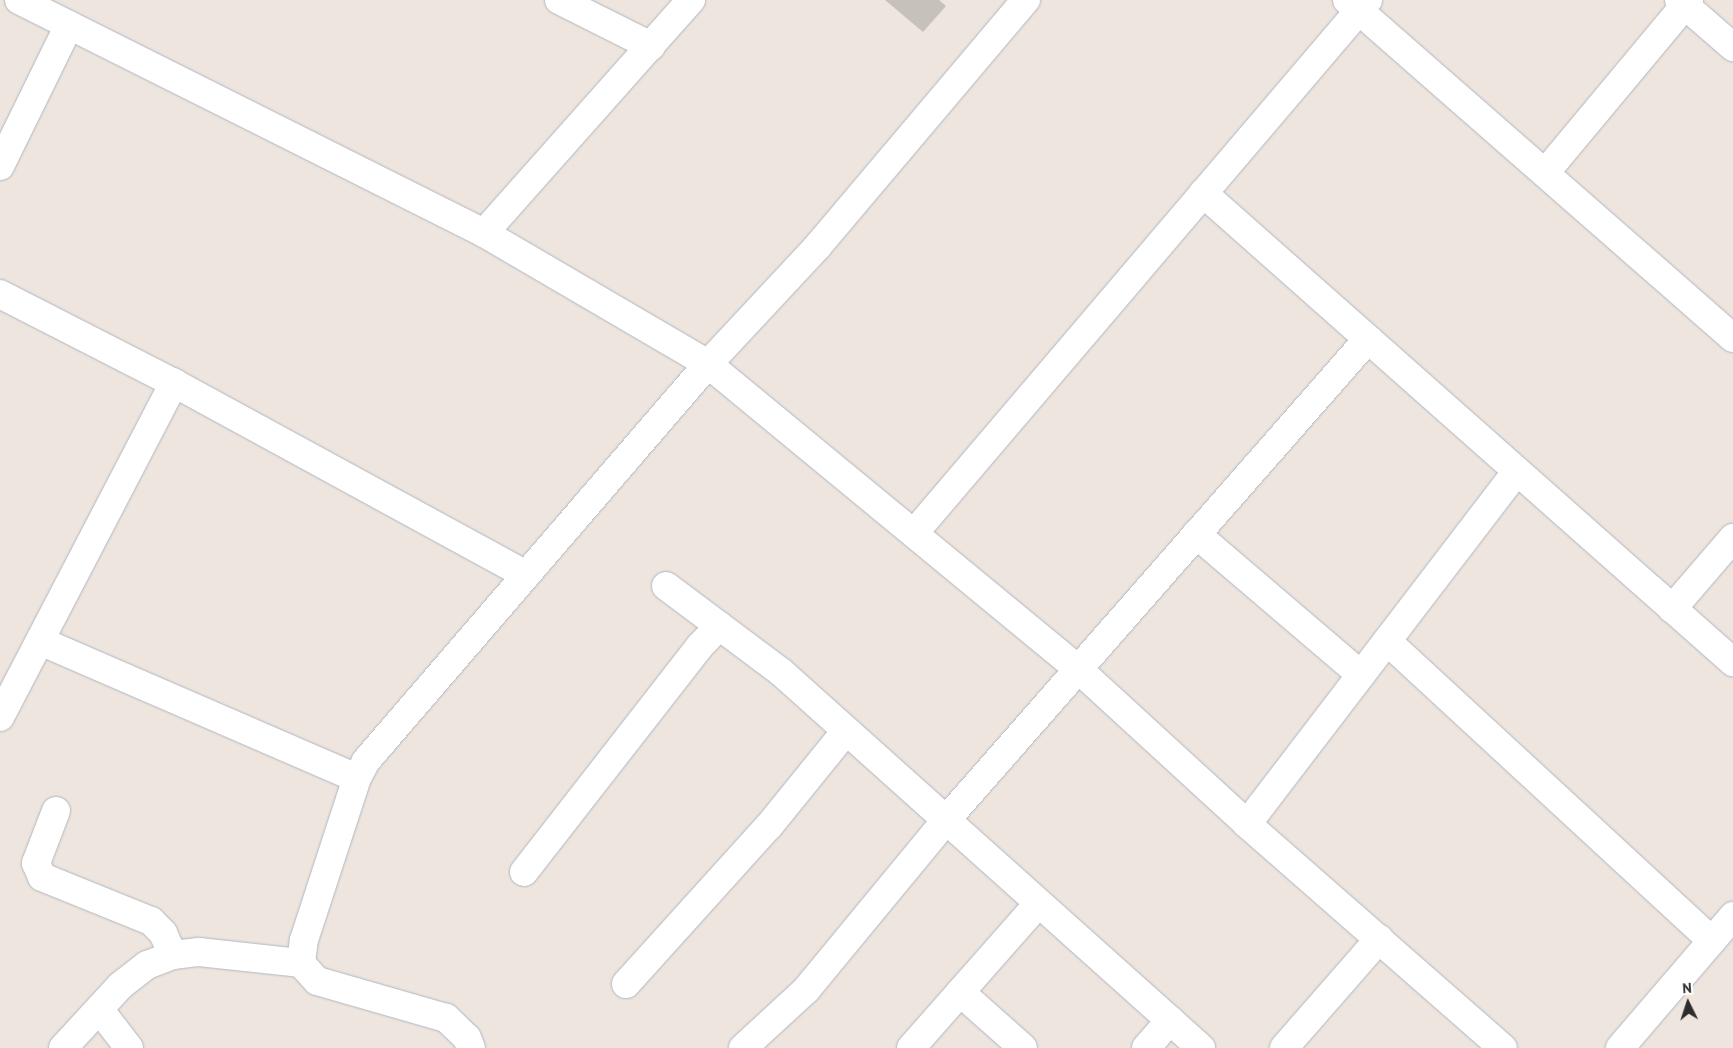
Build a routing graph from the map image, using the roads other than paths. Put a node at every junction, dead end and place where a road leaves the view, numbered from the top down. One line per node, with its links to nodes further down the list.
1 (19, 0): 7 (street)
2 (559, 0): 8 (street)
3 (692, 0): 8 (street)
4 (1026, 0): 17 (street)
5 (1685, 2): 9 (street); 11 (street)
6 (1358, 3): 11 (street); 12 (street)
7 (69, 25): 10 (street); 13 (street)
8 (650, 46): 13 (street)
9 (1733, 47)
10 (0, 166)
11 (1545, 173): 15 (street)
12 (1203, 193): 16 (street); 20 (street)
13 (484, 233): 17 (street)
14 (0, 294): 18 (street)
15 (1733, 338)
16 (1368, 339): 19 (street); 21 (street)
17 (708, 364): 20 (street); 23 (street)
18 (174, 383): 23 (street); 27 (street)
19 (1516, 471): 25 (street); 28 (street)
20 (915, 532): 30 (street)
21 (1196, 534): 30 (street); 31 (street)
22 (1733, 538): 25 (street)
23 (526, 575): 34 (street)
24 (666, 586): 26 (street)
25 (1672, 609): 29 (street)
26 (719, 626): 33 (street); 38 (street)
27 (40, 641): 32 (street); 34 (street)
28 (1387, 641): 31 (street); 42 (street)
29 (1733, 662)
30 (1078, 668): 36 (street); 37 (street)
31 (1361, 675): 37 (street)
32 (0, 717)
33 (845, 732): 36 (street); 45 (street)
34 (357, 778): 44 (street)
35 (56, 811): 43 (street)
36 (946, 820): 39 (street); 52 (street)
37 (1247, 824): 41 (street)
38 (524, 872)
39 (1039, 903): 46 (street); 48 (street)
40 (1733, 916): 42 (street)
41 (1379, 939): 57 (street); 58 (street)
42 (1712, 941): 59 (street)
43 (173, 954): 44 (street); 47 (street)
44 (301, 963): 51 (street)
45 (626, 984)
46 (960, 992): 53 (street); 54 (street)
47 (99, 1009): 49 (street); 50 (street)
48 (1170, 1020): 55 (street); 56 (street)
49 (63, 1048)
50 (129, 1048)
51 (471, 1048)
52 (743, 1048)
53 (911, 1048)
54 (1023, 1048)
55 (1146, 1048)
56 (1201, 1048)
57 (1284, 1048)
58 (1503, 1048)
59 (1620, 1048)

